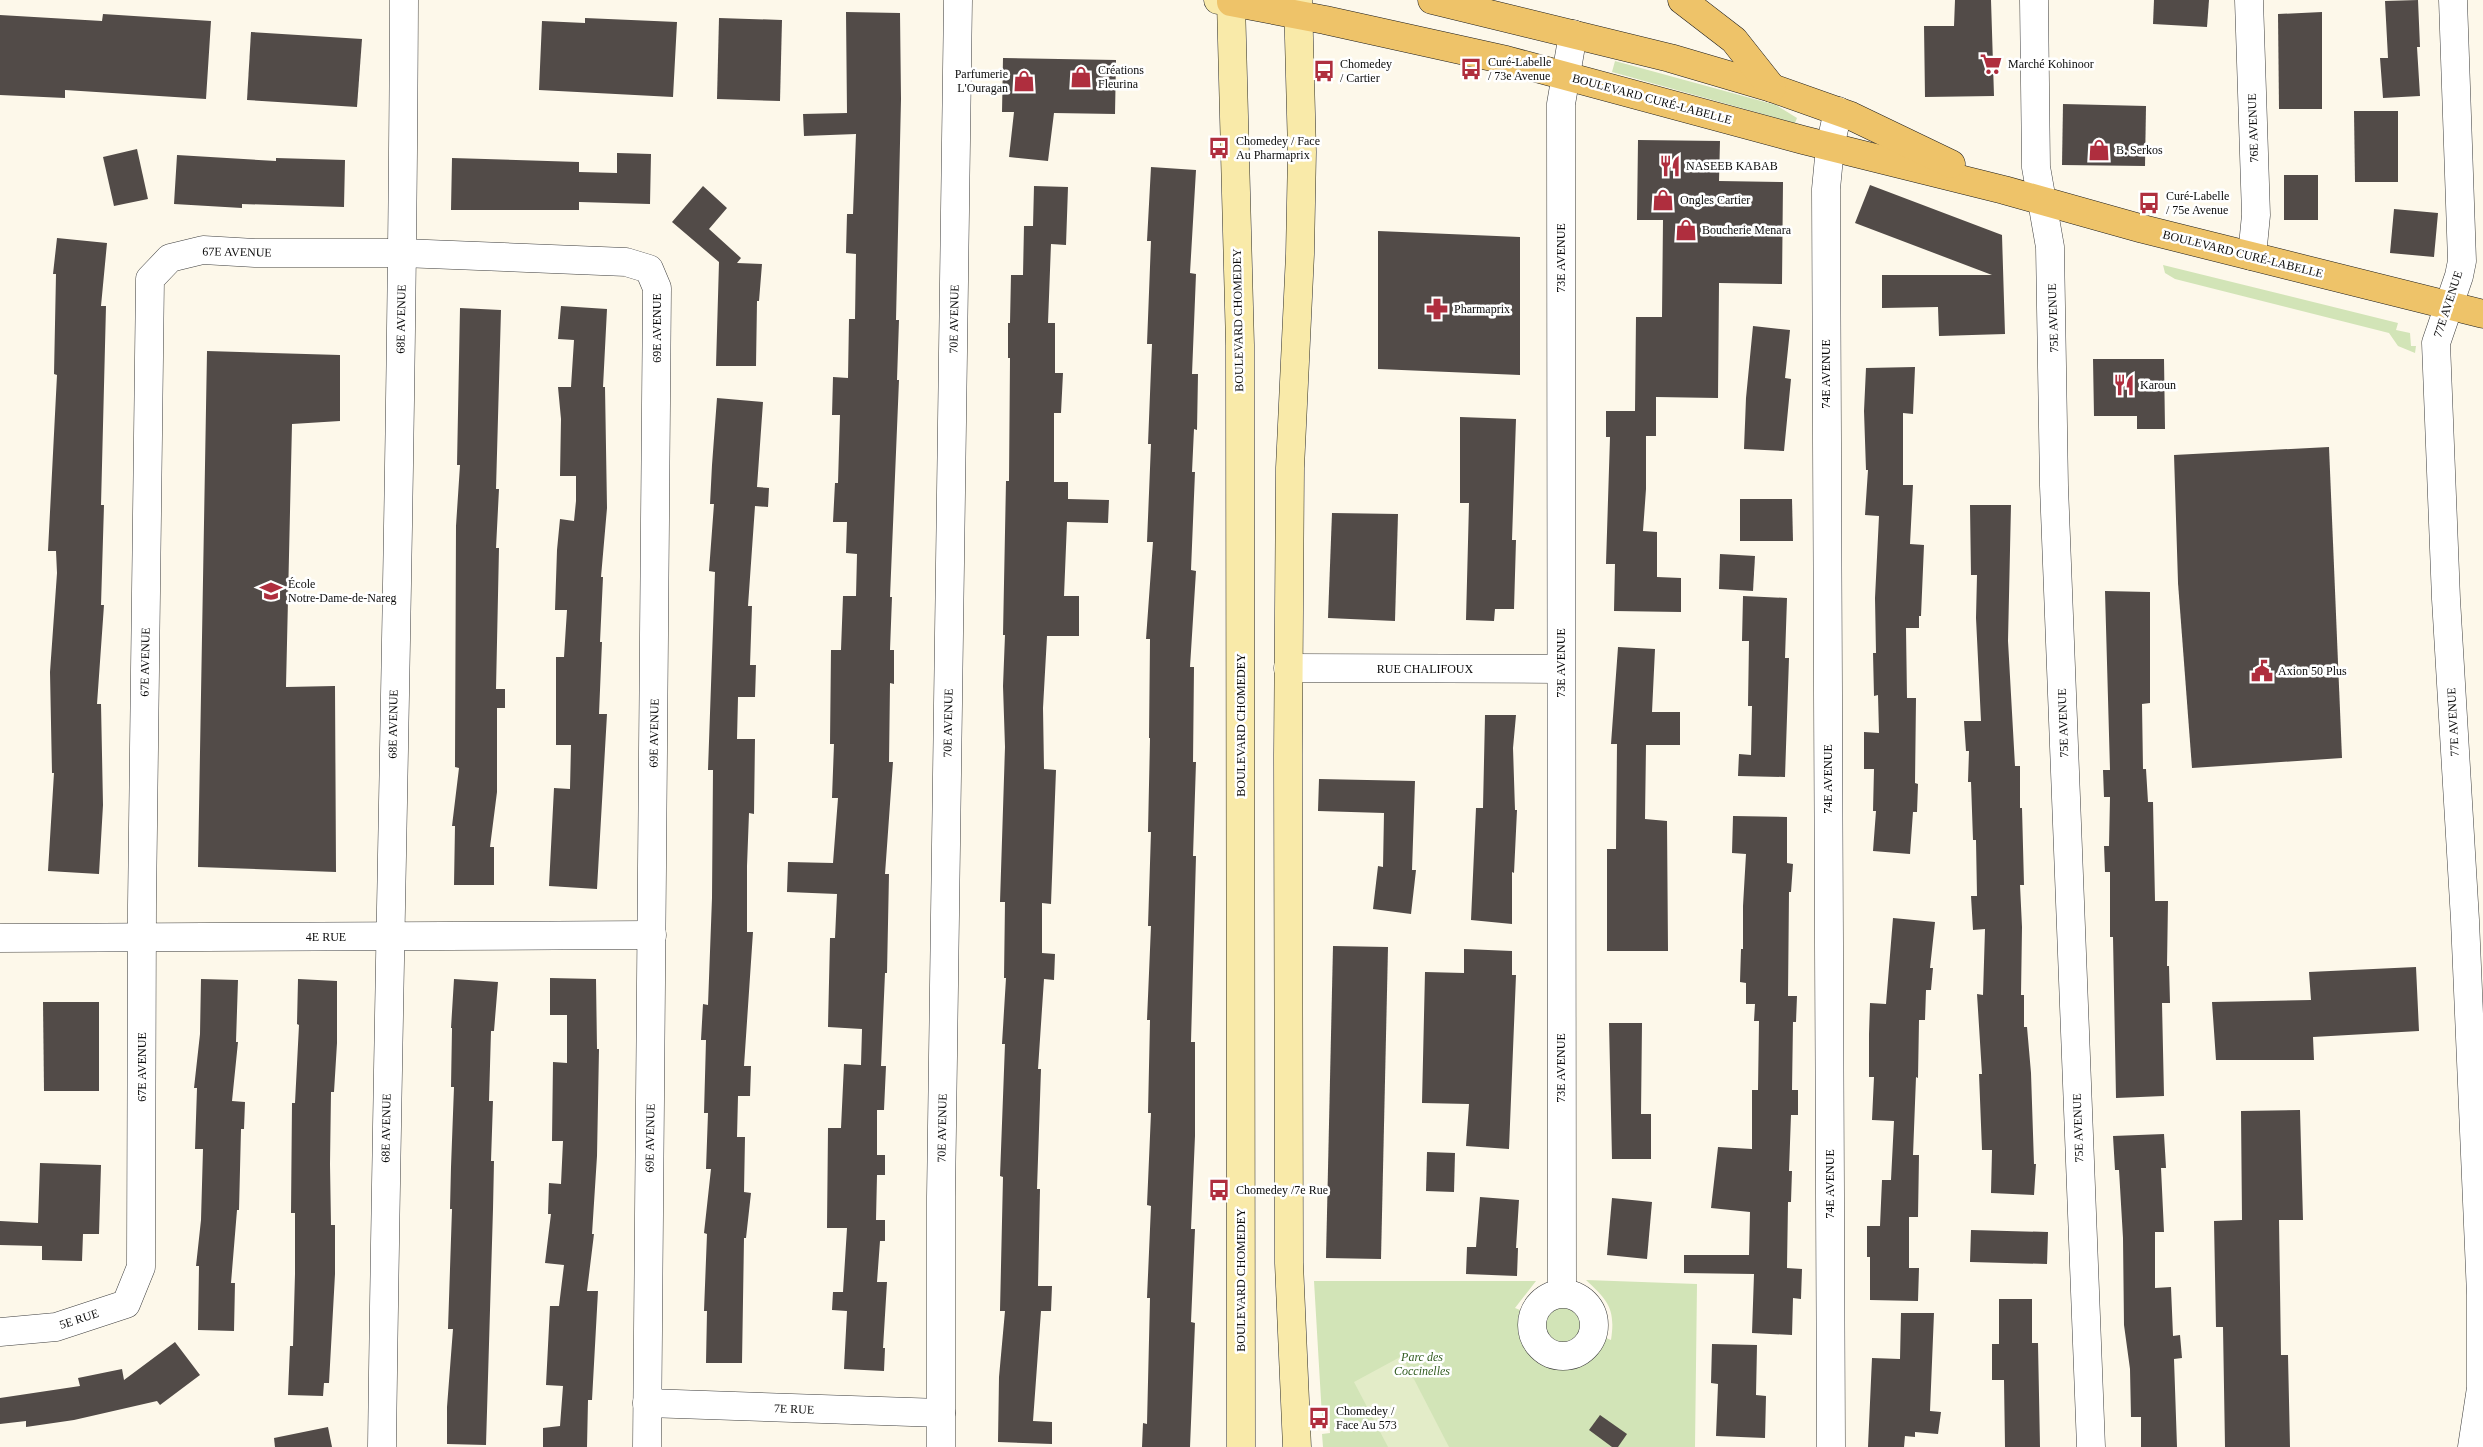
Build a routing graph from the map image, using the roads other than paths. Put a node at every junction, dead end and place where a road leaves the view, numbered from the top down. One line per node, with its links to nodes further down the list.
1 (404, 0): 17 (street, 68E AVENUE)
2 (958, 0): 31 (street, 70E AVENUE)
3 (1432, 0): 10 (main road, BOULEVARD CURÉ-LABELLE)
4 (1682, 0): 12 (main road)
5 (2034, 0): 16 (street, 75E AVENUE)
6 (2249, 0): 18 (street, 76E AVENUE)
7 (2453, 0): 19 (street, 77E AVENUE)
8 (1227, 1): 9 (main road, BOULEVARD CURÉ-LABELLE); 35 (street, BOULEVARD CHOMEDEY)
9 (1298, 7): 11 (main road, BOULEVARD CURÉ-LABELLE); 21 (street)
10 (1573, 34): 11 (street, 73E AVENUE); 12 (main road, BOULEVARD CURÉ-LABELLE)
11 (1565, 76): 14 (main road, BOULEVARD CURÉ-LABELLE); 22 (street, 73E AVENUE)
12 (1772, 88): 13 (main road, BOULEVARD CURÉ-LABELLE)
13 (1838, 111): 14 (street, 74E AVENUE); 15 (main road, BOULEVARD CURÉ-LABELLE)
14 (1830, 146): 15 (main road, BOULEVARD CURÉ-LABELLE); 37 (street, 74E AVENUE)
15 (2004, 190): 16 (main road, BOULEVARD CURÉ-LABELLE)
16 (2041, 200): 18 (main road, BOULEVARD CURÉ-LABELLE); 38 (street, 75E AVENUE)
17 (402, 253): 23 (street, 69E AVENUE); 24 (street, 68E AVENUE); 25 (street, 67E AVENUE)
18 (2252, 256): 19 (main road, BOULEVARD CURÉ-LABELLE)
19 (2448, 305): 20 (main road, BOULEVARD CURÉ-LABELLE); 39 (street, 77E AVENUE)
20 (2483, 314)
21 (1288, 668): 22 (street, RUE CHALIFOUX); 36 (street)
22 (1561, 669): 27 (street, 73E AVENUE)
23 (652, 935): 24 (street, 4E RUE); 30 (street, 69E AVENUE)
24 (390, 936): 25 (street, 4E RUE); 32 (street, 68E AVENUE)
25 (142, 937): 26 (street, 4E RUE); 28 (street, 67E AVENUE)
26 (0, 938)
27 (1562, 1293)
28 (126, 1304): 29 (street, 5E RUE)
29 (0, 1332)
30 (647, 1403): 31 (street, 7E RUE); 33 (street, 69E AVENUE)
31 (941, 1413): 34 (street, 70E AVENUE)
32 (382, 1447)
33 (646, 1447)
34 (941, 1447)
35 (1241, 1447)
36 (1297, 1447)
37 (1831, 1447)
38 (2091, 1447)
39 (2472, 1447)

